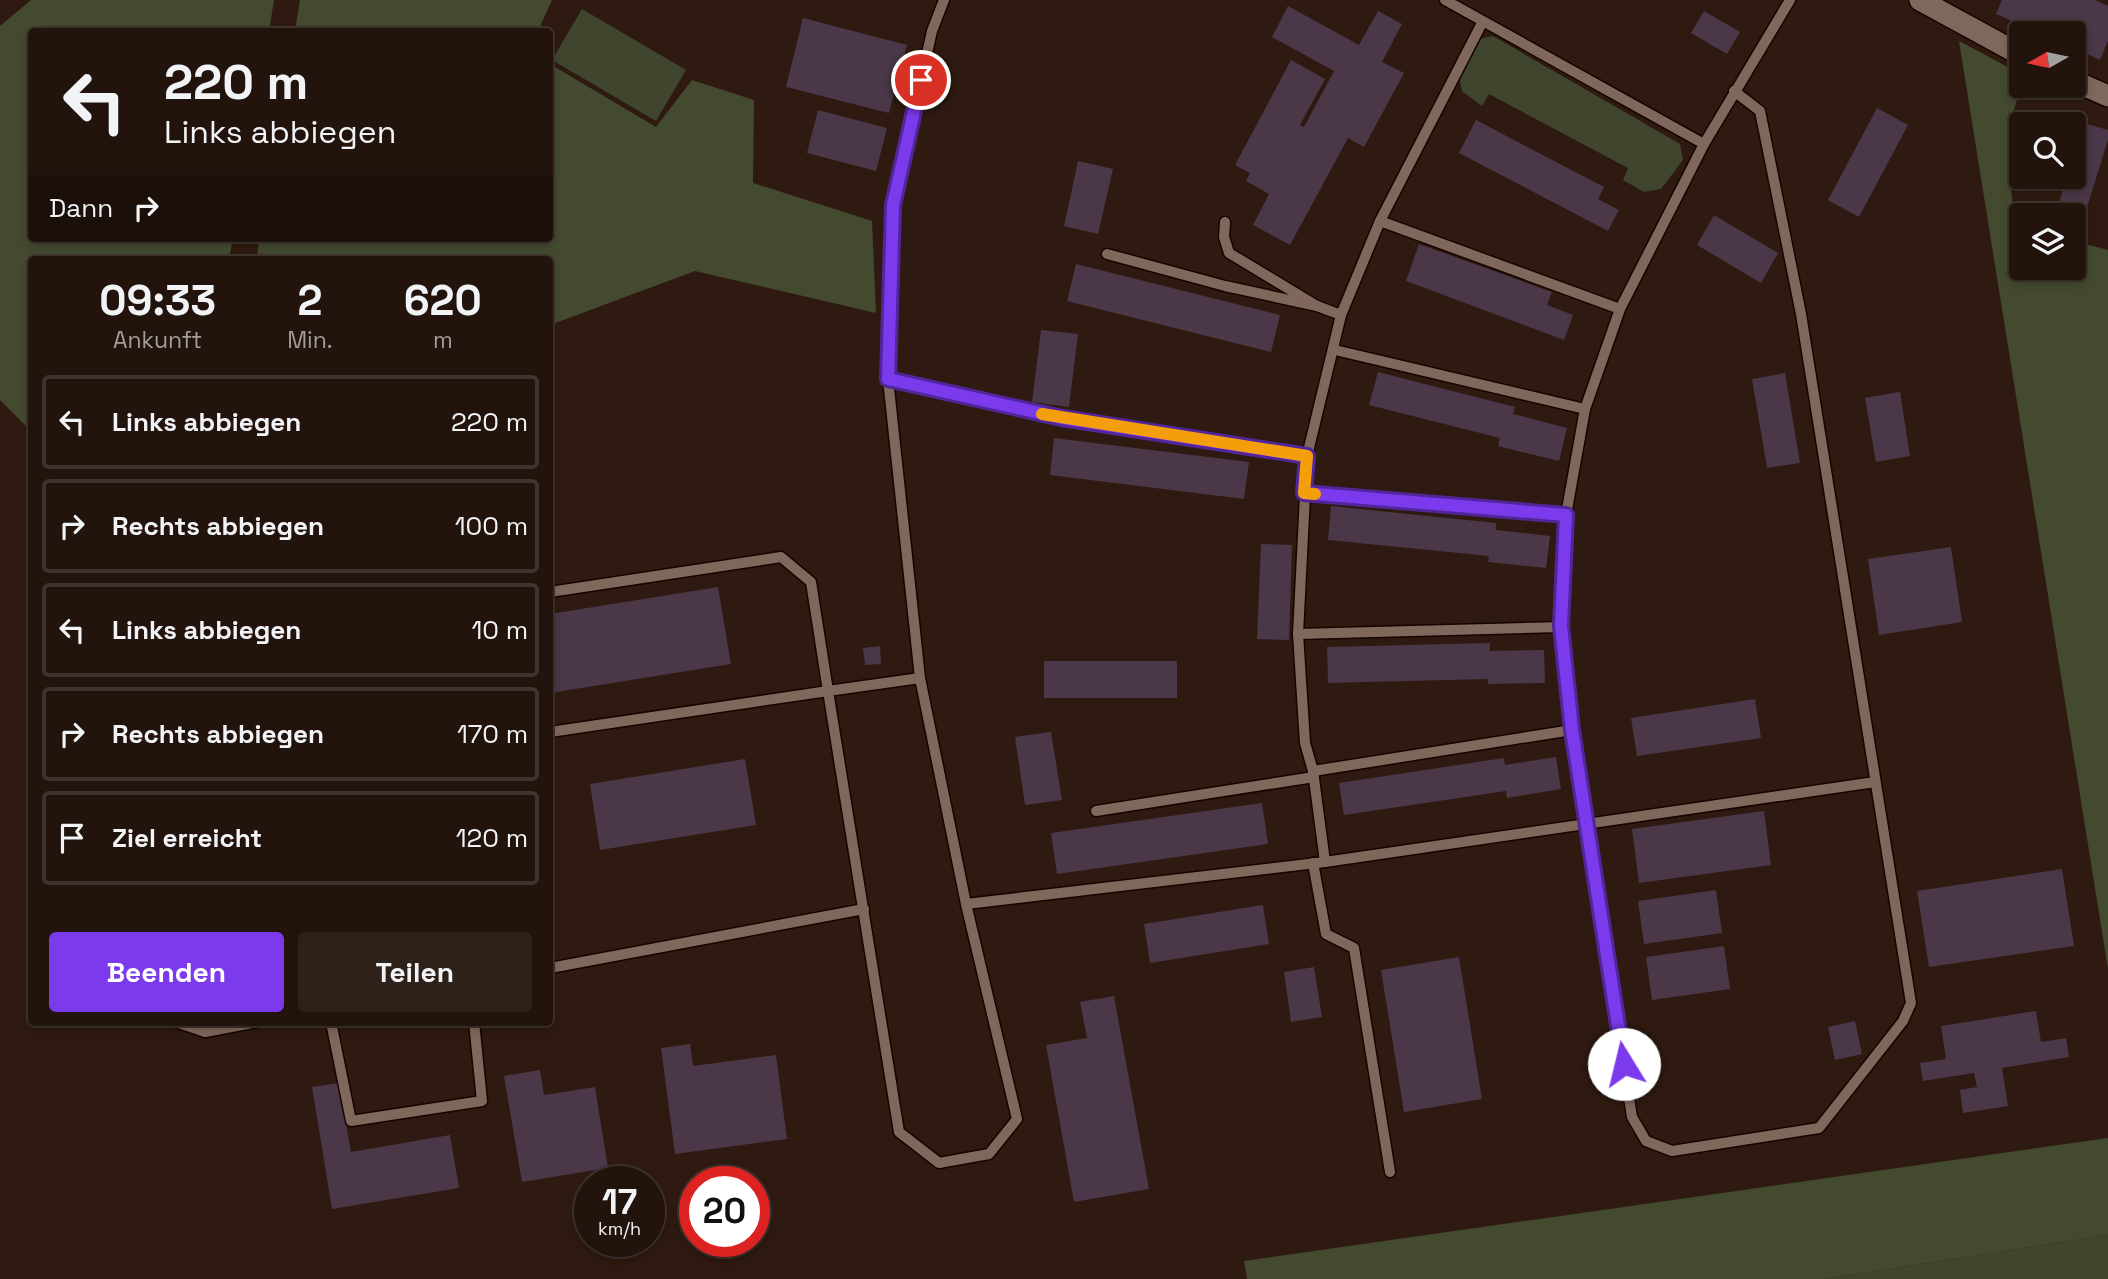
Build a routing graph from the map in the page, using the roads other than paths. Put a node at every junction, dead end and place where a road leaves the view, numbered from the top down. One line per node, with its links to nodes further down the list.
1 (944, 0): 18 (lane)
2 (1445, 0): 5 (lane)
3 (1790, 0): 8 (lane)
4 (1920, 0): 6 (street)
5 (1482, 23): 10 (lane); 11 (lane)
6 (2009, 49)
7 (2086, 86): 9 (street)
8 (1734, 91): 10 (lane); 31 (lane)
9 (2108, 96)
10 (1704, 144): 15 (lane)
11 (1380, 220): 15 (lane); 16 (lane)
12 (1225, 222): 14 (lane)
13 (1107, 254): 14 (lane)
14 (1317, 306): 16 (lane)
15 (1620, 309): 19 (lane)
16 (1341, 315): 17 (lane)
17 (1335, 350): 19 (lane); 20 (lane)
18 (888, 379): 20 (lane); 26 (lane)
19 (1585, 409): 22 (lane)
20 (1307, 456): 21 (lane)
21 (1304, 493): 22 (lane); 25 (lane)
22 (1566, 515): 24 (lane)
23 (553, 592): 27 (lane)
24 (1561, 626): 25 (lane); 28 (lane)
25 (1298, 635): 30 (lane)
26 (920, 678): 27 (lane); 36 (lane)
27 (828, 691): 29 (lane); 37 (lane)
28 (1572, 730): 30 (lane); 33 (lane)
29 (553, 732)
30 (1314, 774): 32 (lane); 34 (lane)
31 (1875, 782): 33 (lane); 33 (lane)
32 (1096, 811)
33 (1586, 826): 34 (lane)
34 (1325, 862): 35 (lane)
35 (1313, 863): 36 (lane); 43 (lane)
36 (966, 904): 37 (lane)
37 (864, 909): 38 (lane)
38 (553, 967)
39 (188, 1026): 40 (lane)
40 (237, 1026)
41 (332, 1026): 42 (lane)
42 (474, 1026)
43 (1390, 1172)

